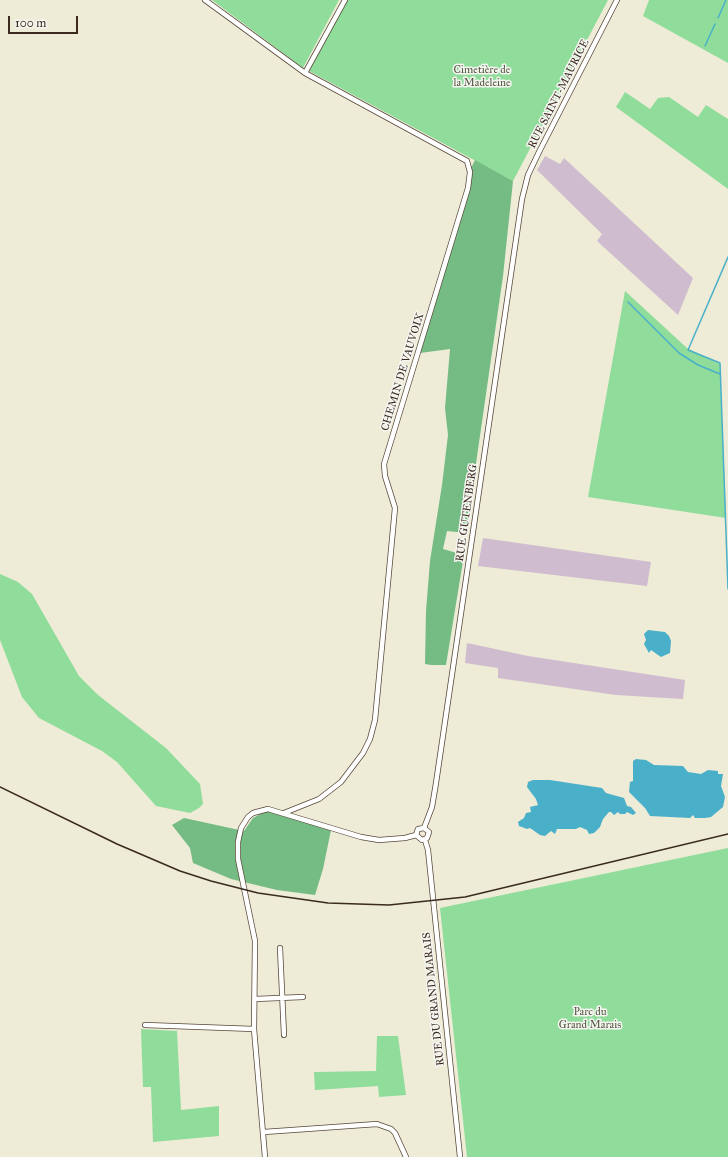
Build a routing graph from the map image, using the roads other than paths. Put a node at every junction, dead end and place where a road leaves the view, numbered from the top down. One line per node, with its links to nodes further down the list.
1 (205, 0): 4 (street, CHEMIN DE VAUVOIX)
2 (345, 0): 4 (street)
3 (617, 0): 5 (street, RUE SAINT-MAURICE)
4 (305, 73): 6 (street, CHEMIN DE VAUVOIX)
5 (522, 199): 7 (street, RUE GUTENBERG)
6 (284, 813): 8 (street); 13 (street)
7 (424, 828): 8 (street); 9 (street)
8 (416, 835): 9 (street)
9 (425, 840): 20 (street, RUE DU GRAND MARAIS)
10 (280, 948): 12 (street)
11 (303, 997): 12 (street)
12 (283, 998): 13 (street); 16 (street)
13 (255, 999): 15 (street)
14 (145, 1025): 15 (street)
15 (254, 1029): 17 (street)
16 (284, 1035)
17 (264, 1132): 18 (street); 19 (street)
18 (265, 1157)
19 (406, 1157)
20 (460, 1157)

